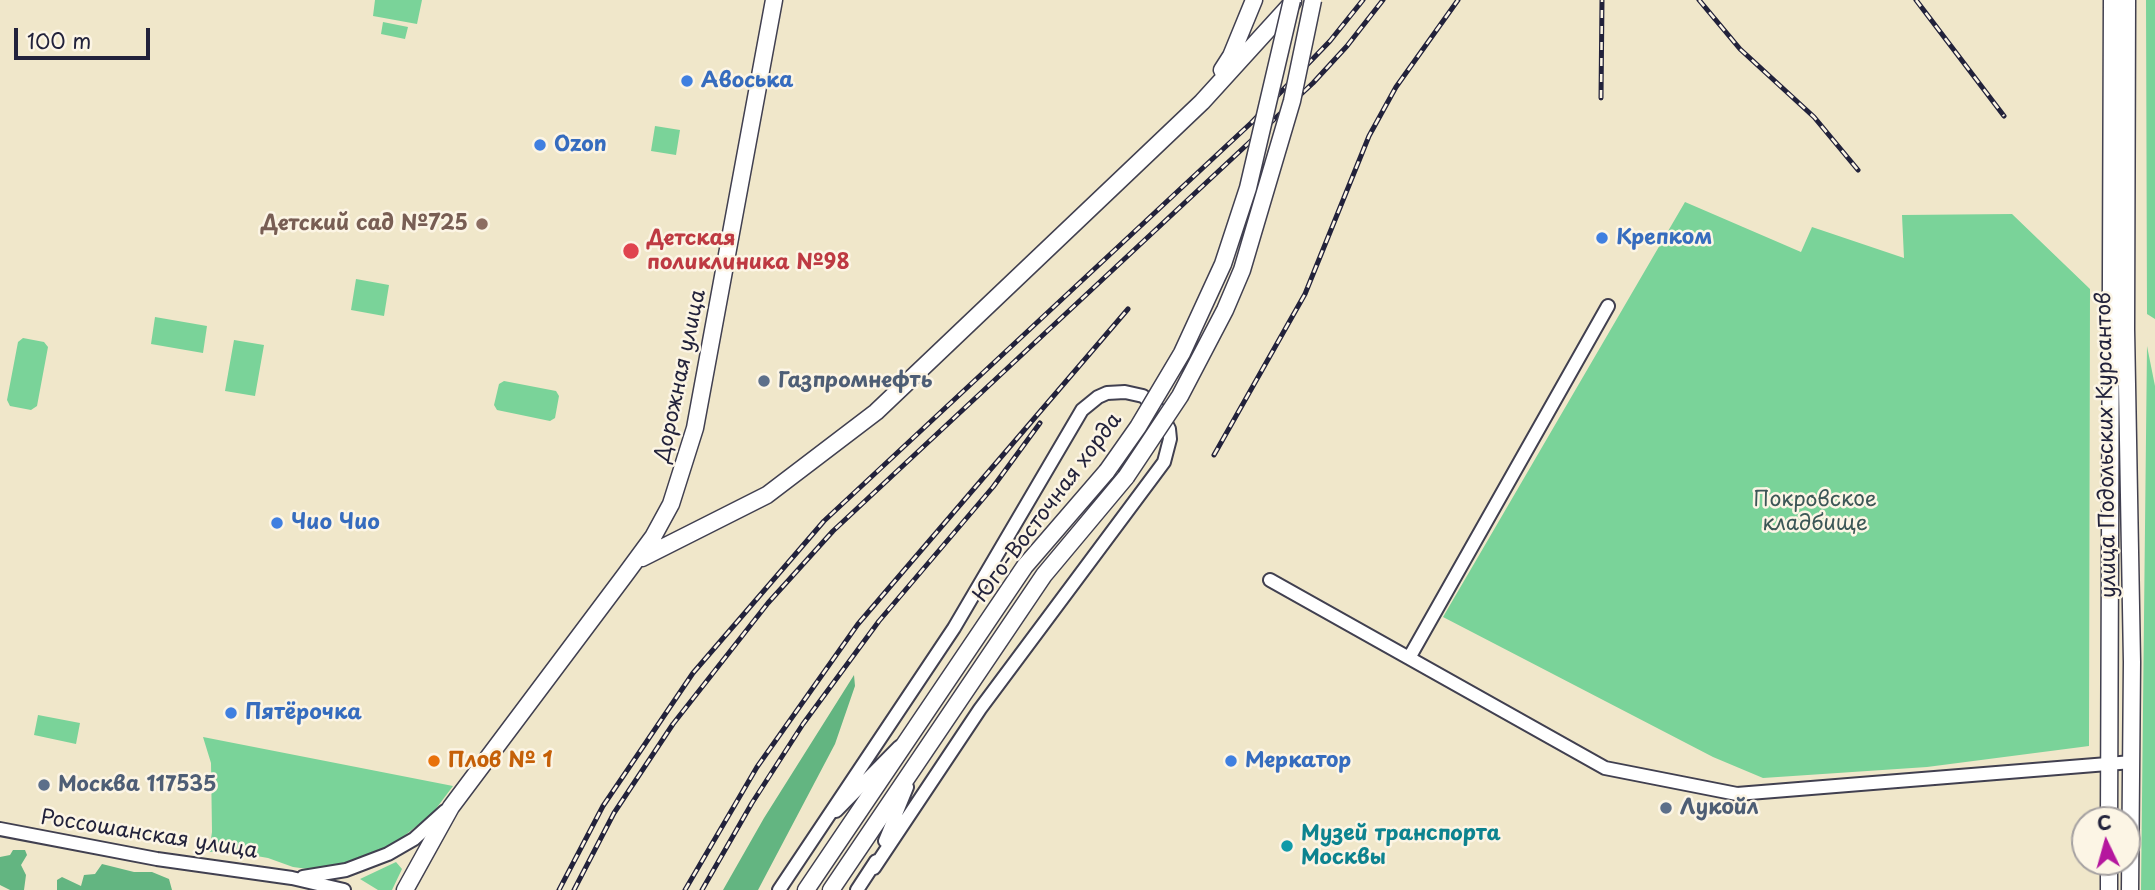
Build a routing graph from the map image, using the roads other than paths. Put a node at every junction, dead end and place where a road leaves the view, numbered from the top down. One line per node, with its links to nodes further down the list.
1 (774, 0): 9 (main road, Дорожная улица)
2 (1254, 0): 7 (main road)
3 (1293, 0): 7 (main road); 15 (main road, Юго-Восточная хорда, bridge)
4 (1313, 0): 16 (main road, Юго-Восточная хорда, bridge)
5 (2112, 0): 18 (main road, улица Подольских Курсантов)
6 (2127, 0): 17 (main road, улица Подольских Курсантов)
7 (1202, 102): 10 (main road)
8 (1608, 306): 14 (street)
9 (665, 517): 10 (main road); 11 (main road, Дорожная улица)
10 (685, 535): 11 (main road); 12 (main road)
11 (653, 537): 12 (main road, Дорожная улица)
12 (632, 566): 20 (main road, Дорожная улица)
13 (1270, 580): 14 (street)
14 (1409, 658): 18 (street)
15 (907, 740): 21 (street); 28 (main road, Юго-Восточная хорда)
16 (927, 751): 23 (street); 29 (main road, Юго-Восточная хорда)
17 (2132, 762): 18 (street); 31 (main road, улица Подольских Курсантов)
18 (2109, 765): 19 (main road, улица Подольских Курсантов)
19 (2109, 806)
20 (451, 807): 24 (street, Россошанская улица); 26 (main road, Дорожная улица)
21 (820, 825): 23 (street); 27 (street)
22 (0, 829): 24 (street, Россошанская улица)
23 (874, 868): 30 (street)
24 (292, 878): 25 (street, Россошанская улица)
25 (344, 890)
26 (405, 890)
27 (779, 890)
28 (806, 890)
29 (831, 890)
30 (857, 890)
31 (2130, 890)

